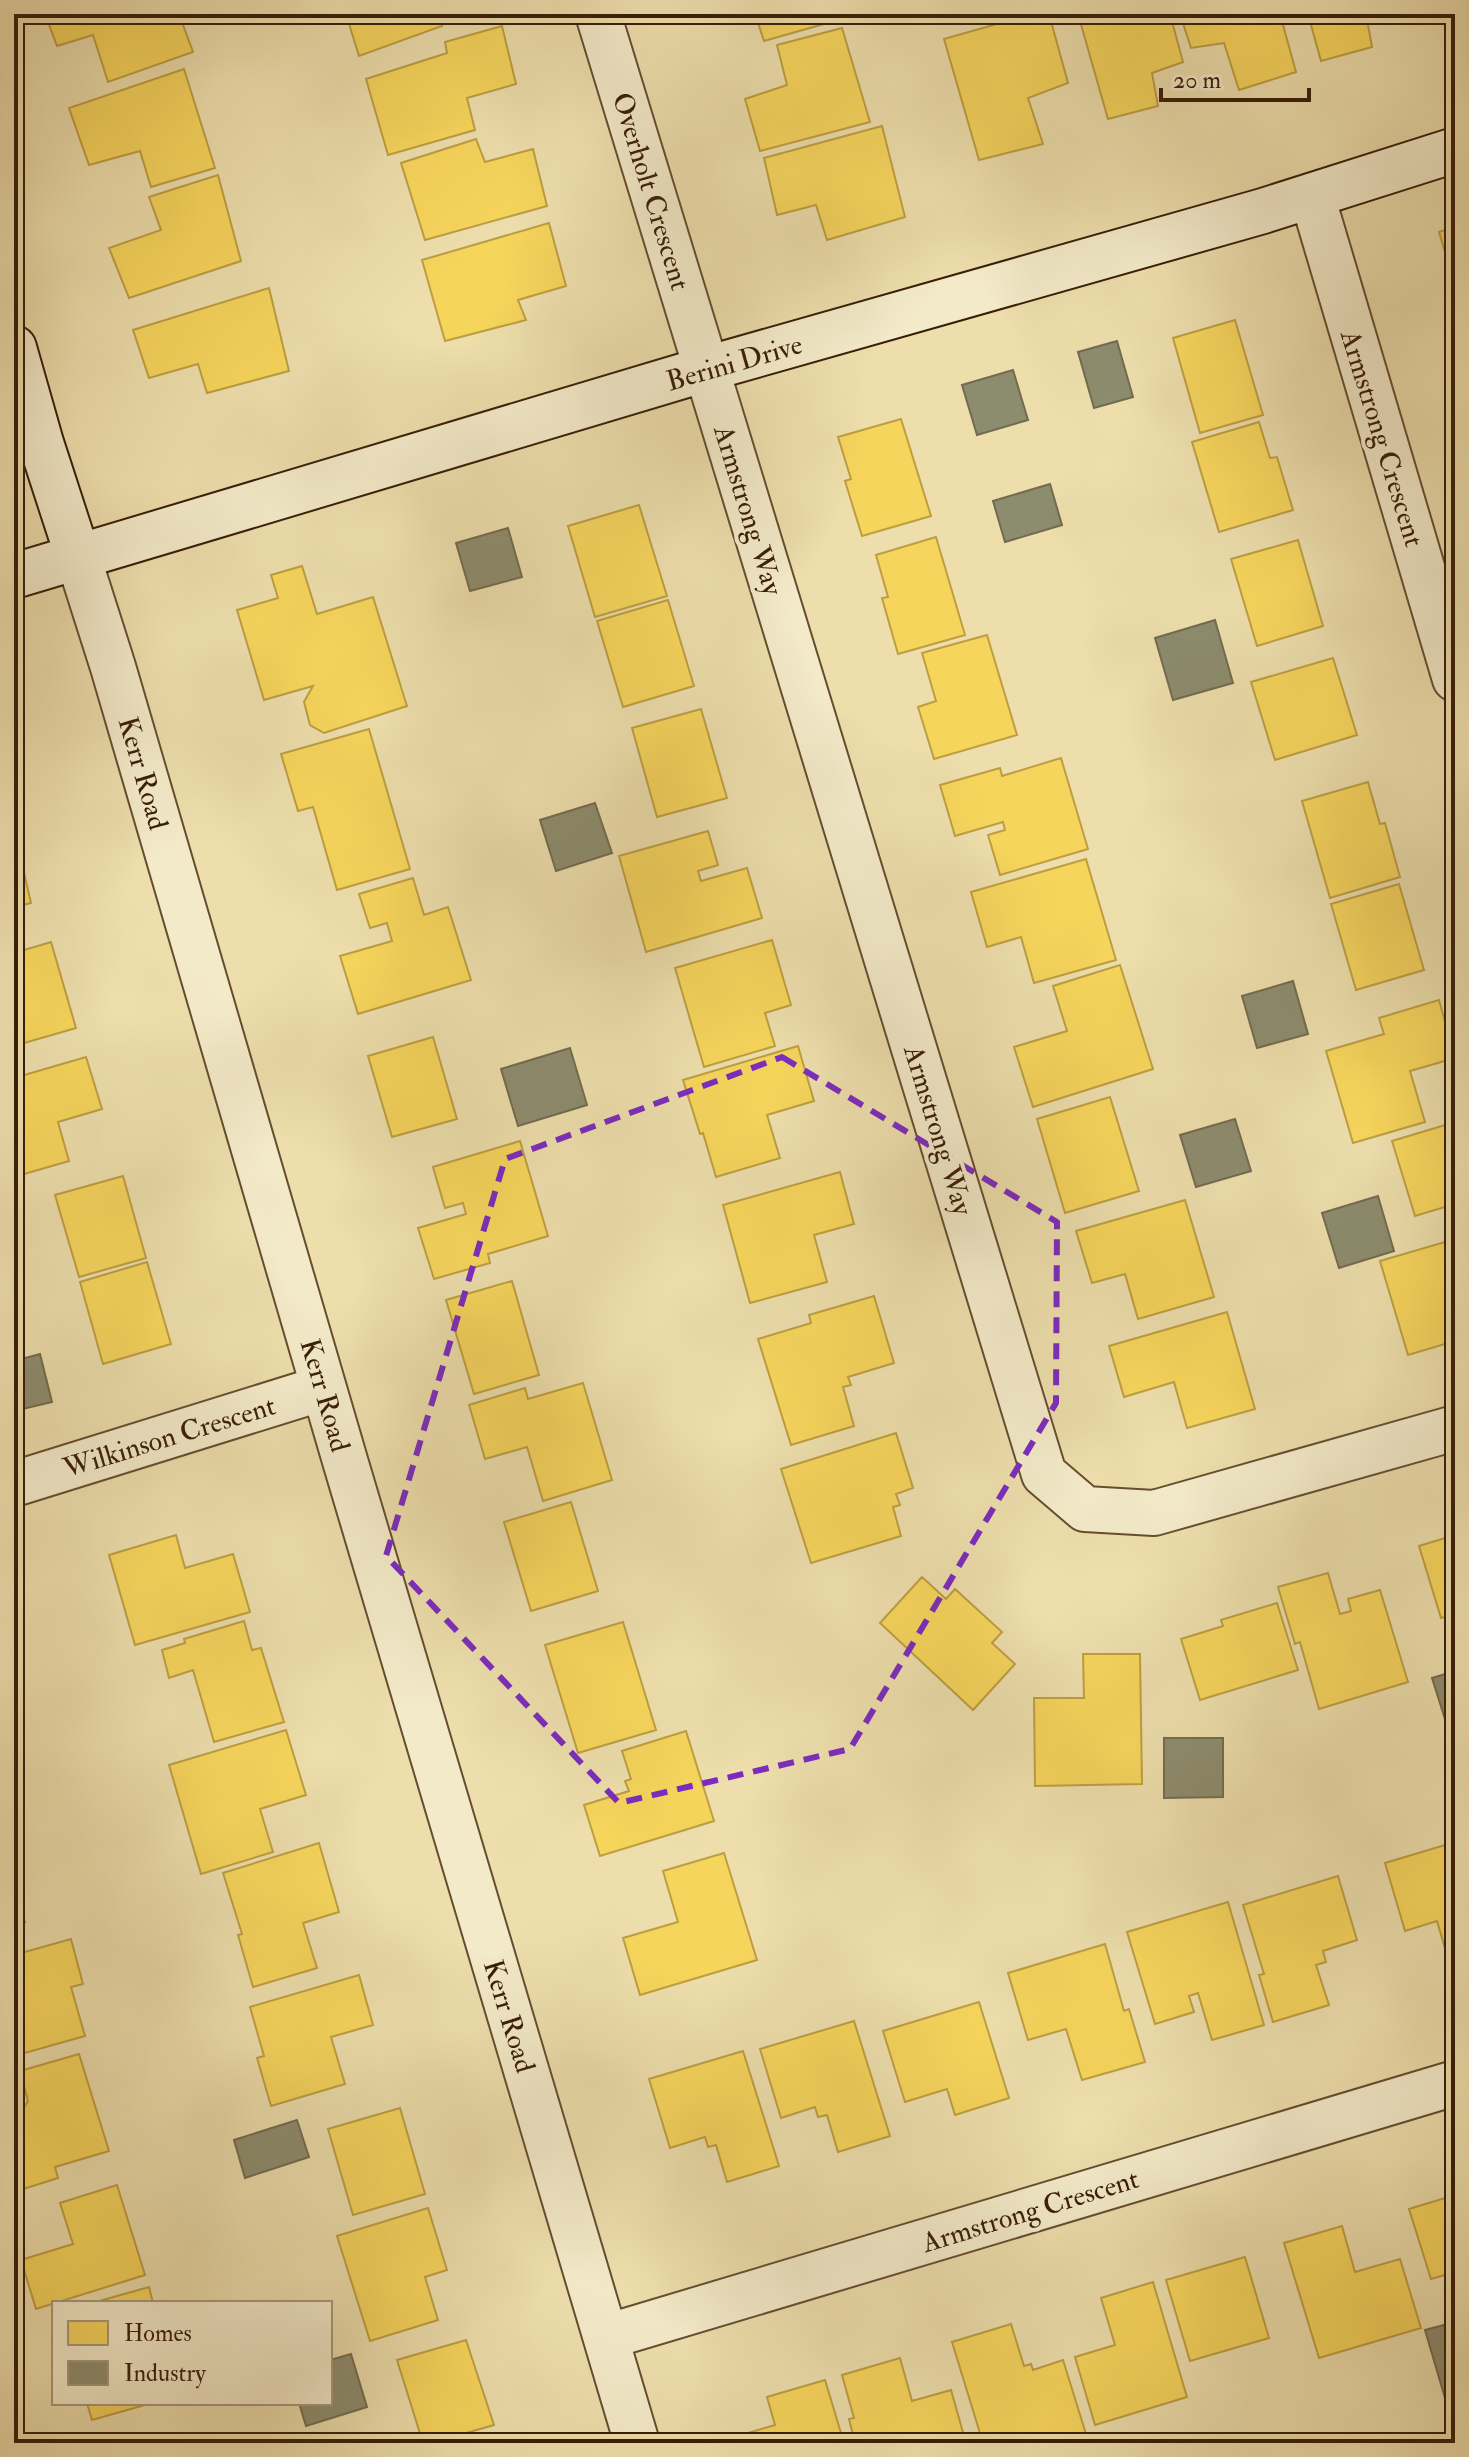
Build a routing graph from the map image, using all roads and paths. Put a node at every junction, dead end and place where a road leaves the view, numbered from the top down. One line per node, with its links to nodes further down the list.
1 (598, 14): 5 (street, Overholt Crescent)
2 (1455, 150): 3 (street, Berini Drive)
3 (1312, 196): 5 (street, Berini Drive); 8 (street, Armstrong Crescent)
4 (14, 348): 6 (street, Kerr Road)
5 (706, 369): 6 (street, Berini Drive); 10 (street, Armstrong Way)
6 (78, 557): 7 (street, Berini Drive); 9 (street, Kerr Road)
7 (14, 576)
8 (1455, 679)
9 (323, 1388): 11 (street, Wilkinson Crescent); 13 (street, Kerr Road)
10 (1455, 1428)
11 (14, 1484)
12 (1455, 2083): 13 (street, Armstrong Crescent)
13 (606, 2337): 14 (street, Kerr Road)
14 (637, 2443)

